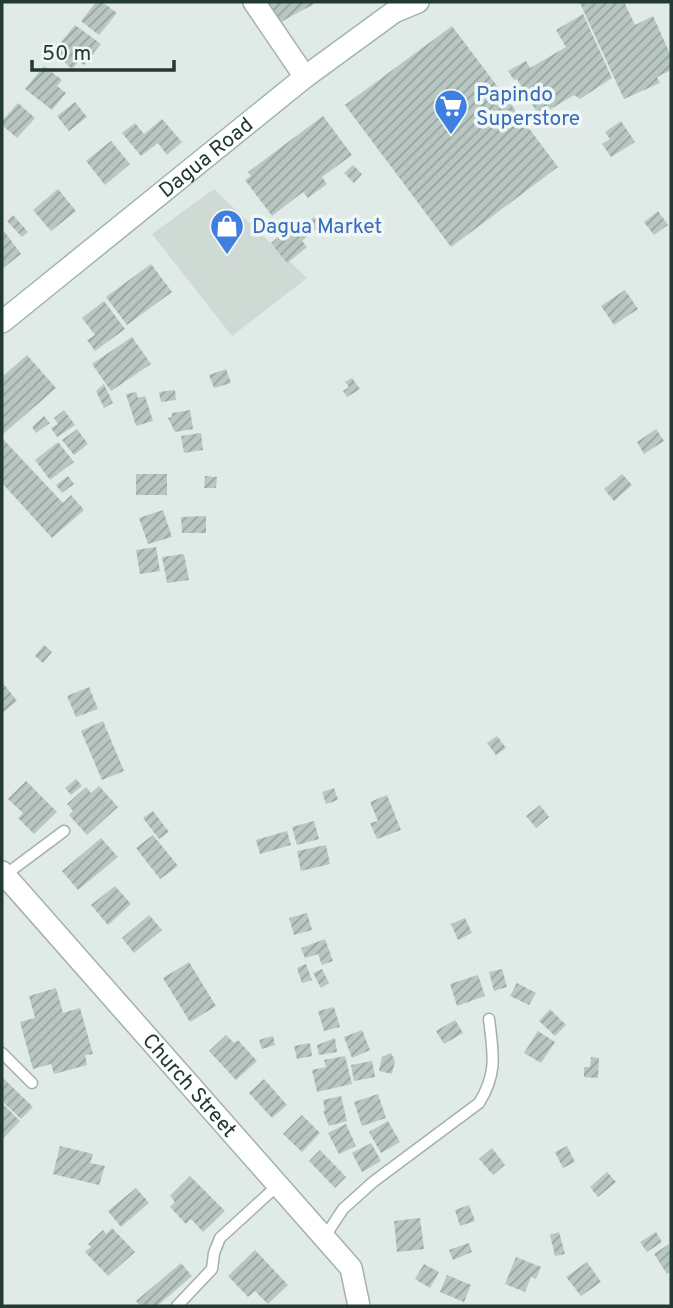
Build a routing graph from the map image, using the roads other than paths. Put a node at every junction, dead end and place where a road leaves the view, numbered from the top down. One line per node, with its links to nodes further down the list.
1 (254, 2): 3 (street)
2 (418, 2): 3 (street, Dagua Road)
3 (305, 76): 4 (street, Dagua Road)
4 (2, 322)
5 (64, 831): 6 (lane)
6 (3, 873): 10 (street, Church Street)
7 (489, 1019): 11 (lane)
8 (2, 1053): 9 (lane)
9 (32, 1083)
10 (278, 1185): 11 (street, Church Street); 12 (lane)
11 (324, 1238): 13 (street, Church Street)
12 (177, 1306)
13 (359, 1306)

